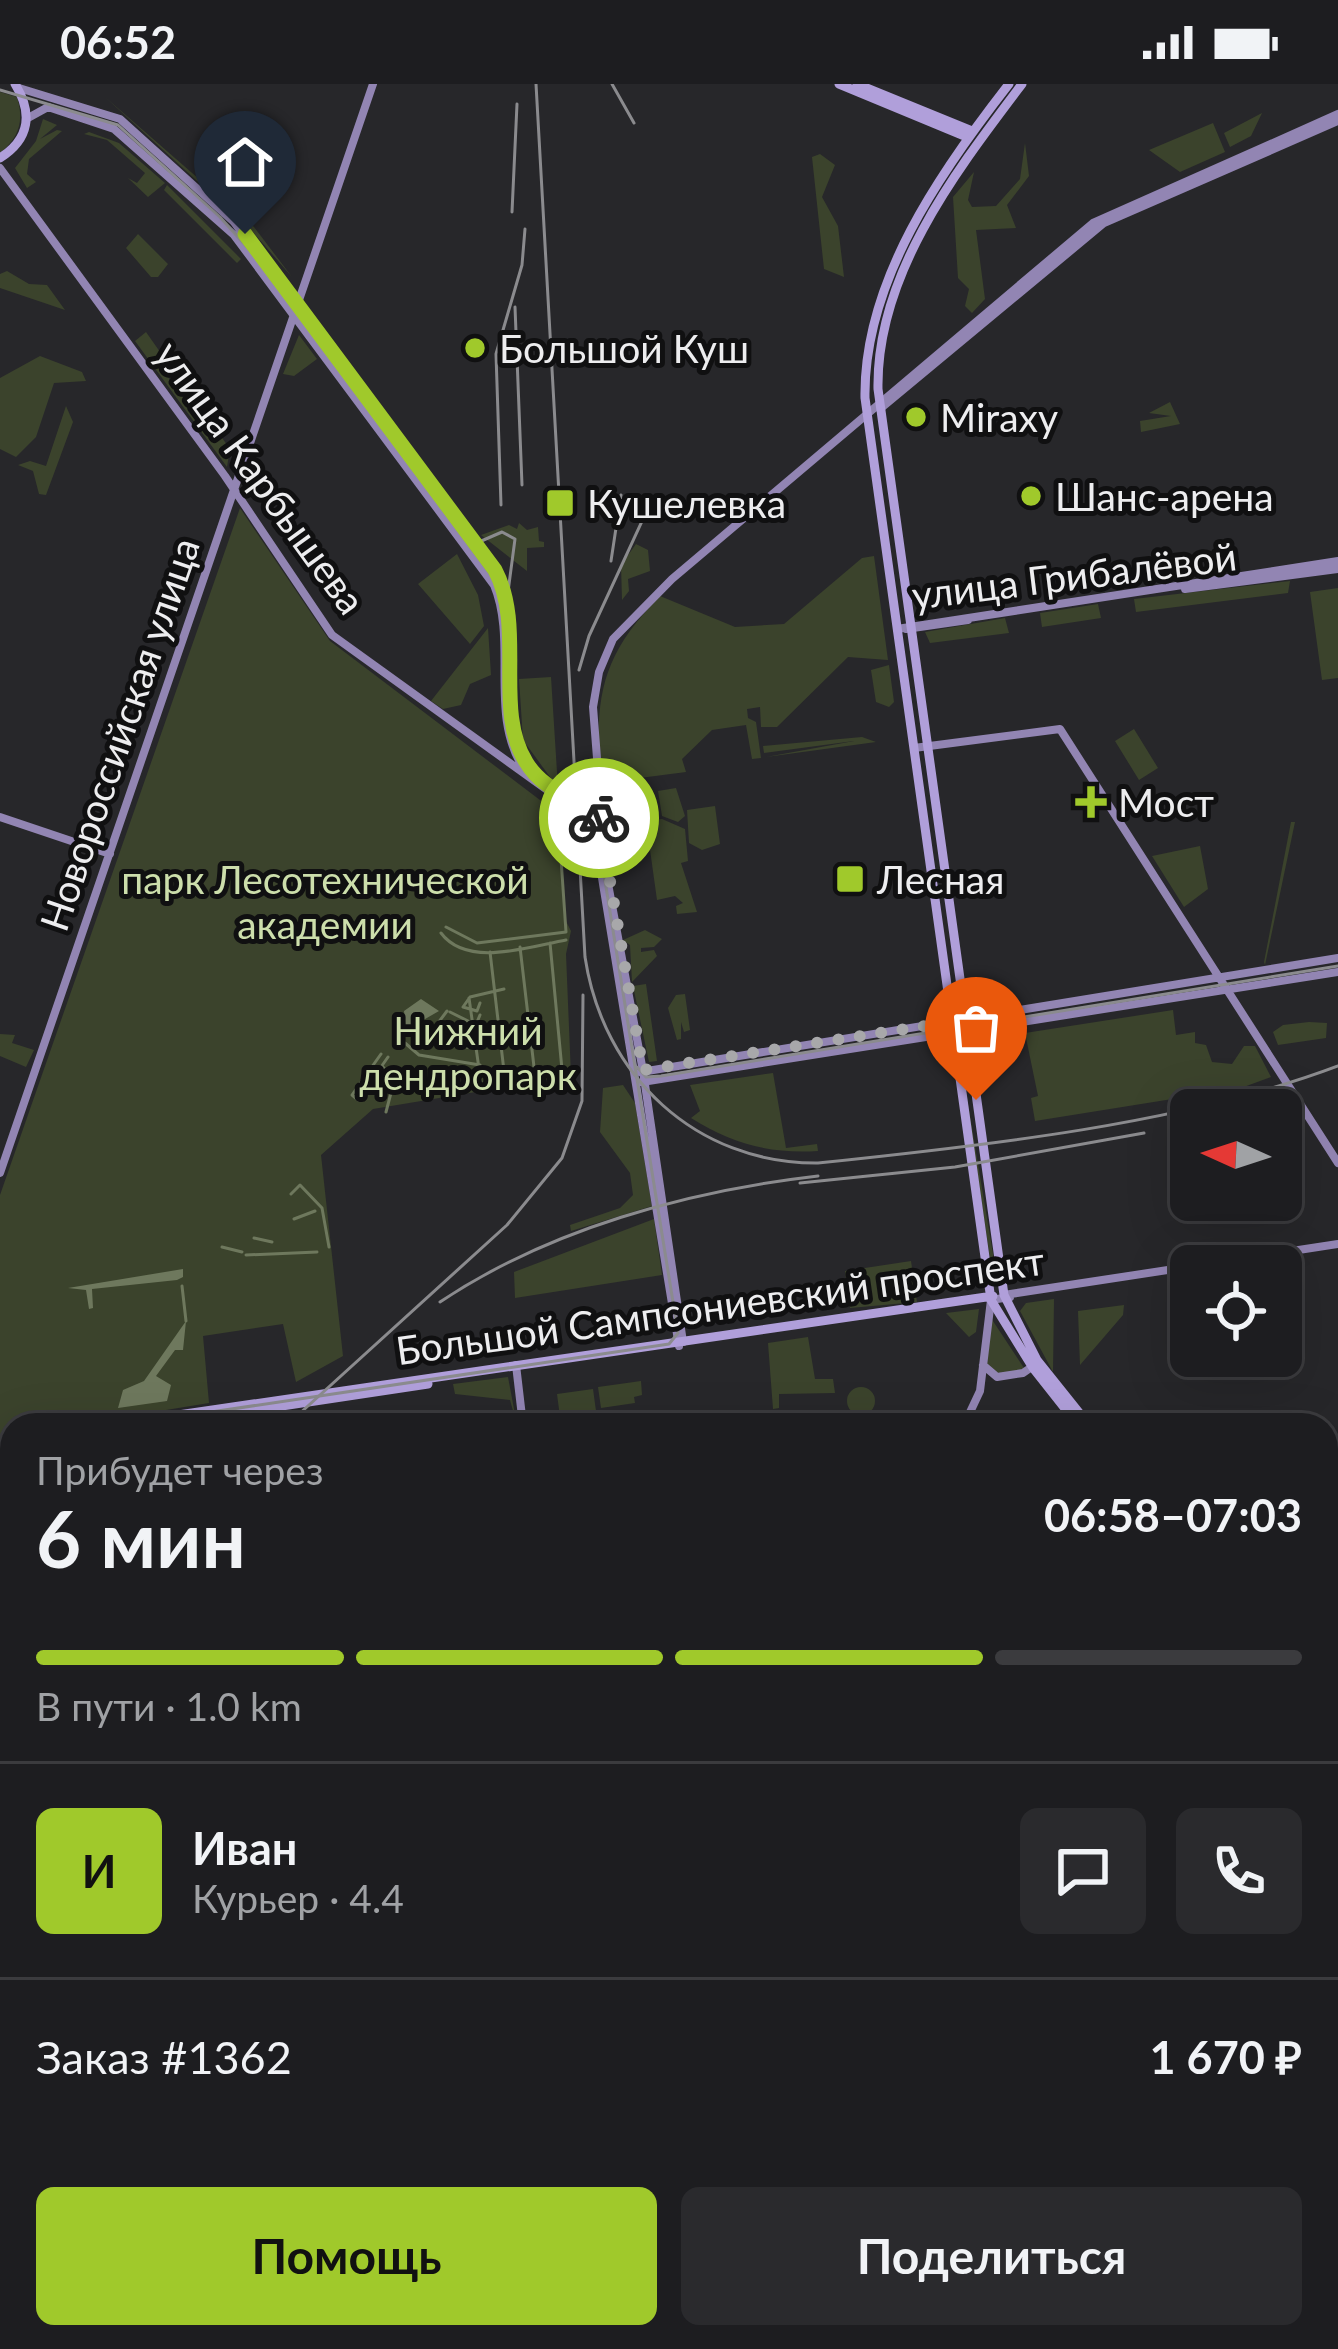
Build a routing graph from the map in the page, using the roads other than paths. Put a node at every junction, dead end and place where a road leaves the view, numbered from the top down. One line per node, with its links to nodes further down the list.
1 (372, 84): 13 (main road, Новороссийская улица)
2 (839, 84): 9 (main road)
3 (857, 84): 9 (main road)
4 (1009, 84): 9 (main road)
5 (1022, 84): 9 (main road)
6 (17, 86): 8 (main road); 10 (main road)
7 (1338, 117): 15 (main road)
8 (28, 118): 10 (main road); 11 (main road)
9 (972, 136): 15 (main road); 16 (main road)
10 (134, 138): 13 (main road); 14 (main road)
11 (0, 158)
12 (0, 169): 17 (main road, улица Карбышева)
13 (297, 302): 14 (main road, Новороссийская улица); 22 (main road)
14 (294, 315): 17 (main road, Новороссийская улица); 21 (main road)
15 (879, 406): 16 (main road); 19 (main road)
16 (868, 415): 19 (main road); 23 (main road)
17 (235, 491): 21 (main road, улица Карбышева); 25 (main road, Новороссийская улица)
18 (1338, 565): 19 (main road, улица Грибалёвой)
19 (905, 627): 20 (main road)
20 (919, 747): 28 (main road); 30 (main road)
21 (536, 784): 22 (main road, улица Карбышева)
22 (579, 810): 23 (main road); 23 (main road)
23 (596, 813): 32 (main road)
24 (0, 817): 25 (main road)
25 (110, 854): 34 (main road, Новороссийская улица)
26 (1338, 958): 28 (main road)
27 (1338, 972): 29 (main road)
28 (1220, 980): 29 (main road); 30 (main road)
29 (1228, 992): 31 (main road); 33 (main road)
30 (957, 1021): 31 (main road); 32 (main road)
31 (959, 1036): 32 (main road); 38 (main road); 39 (main road)
32 (641, 1078): 40 (main road)
33 (1338, 1163)
34 (0, 1173)
35 (1338, 1246): 36 (main road, Большой Сампсониевский проспект); 38 (main road, Большой Сампсониевский проспект)
36 (1302, 1252)
37 (1170, 1273): 38 (main road, Большой Сампсониевский проспект)
38 (1005, 1296): 39 (main road, Большой Сампсониевский проспект); 42 (main road)
39 (991, 1298): 40 (main road, Большой Сампсониевский проспект); 41 (main road); 42 (main road)
40 (681, 1343): 43 (main road, Большой Сампсониевский проспект)
41 (983, 1364): 44 (main road); 47 (main road)
42 (1035, 1364): 44 (main road); 49 (main road); 50 (main road)
43 (516, 1368): 45 (main road, Большой Сампсониевский проспект); 46 (main road)
44 (997, 1377): 48 (main road)
45 (226, 1413)
46 (522, 1413)
47 (972, 1413)
48 (974, 1413)
49 (1070, 1413)
50 (1078, 1413)

